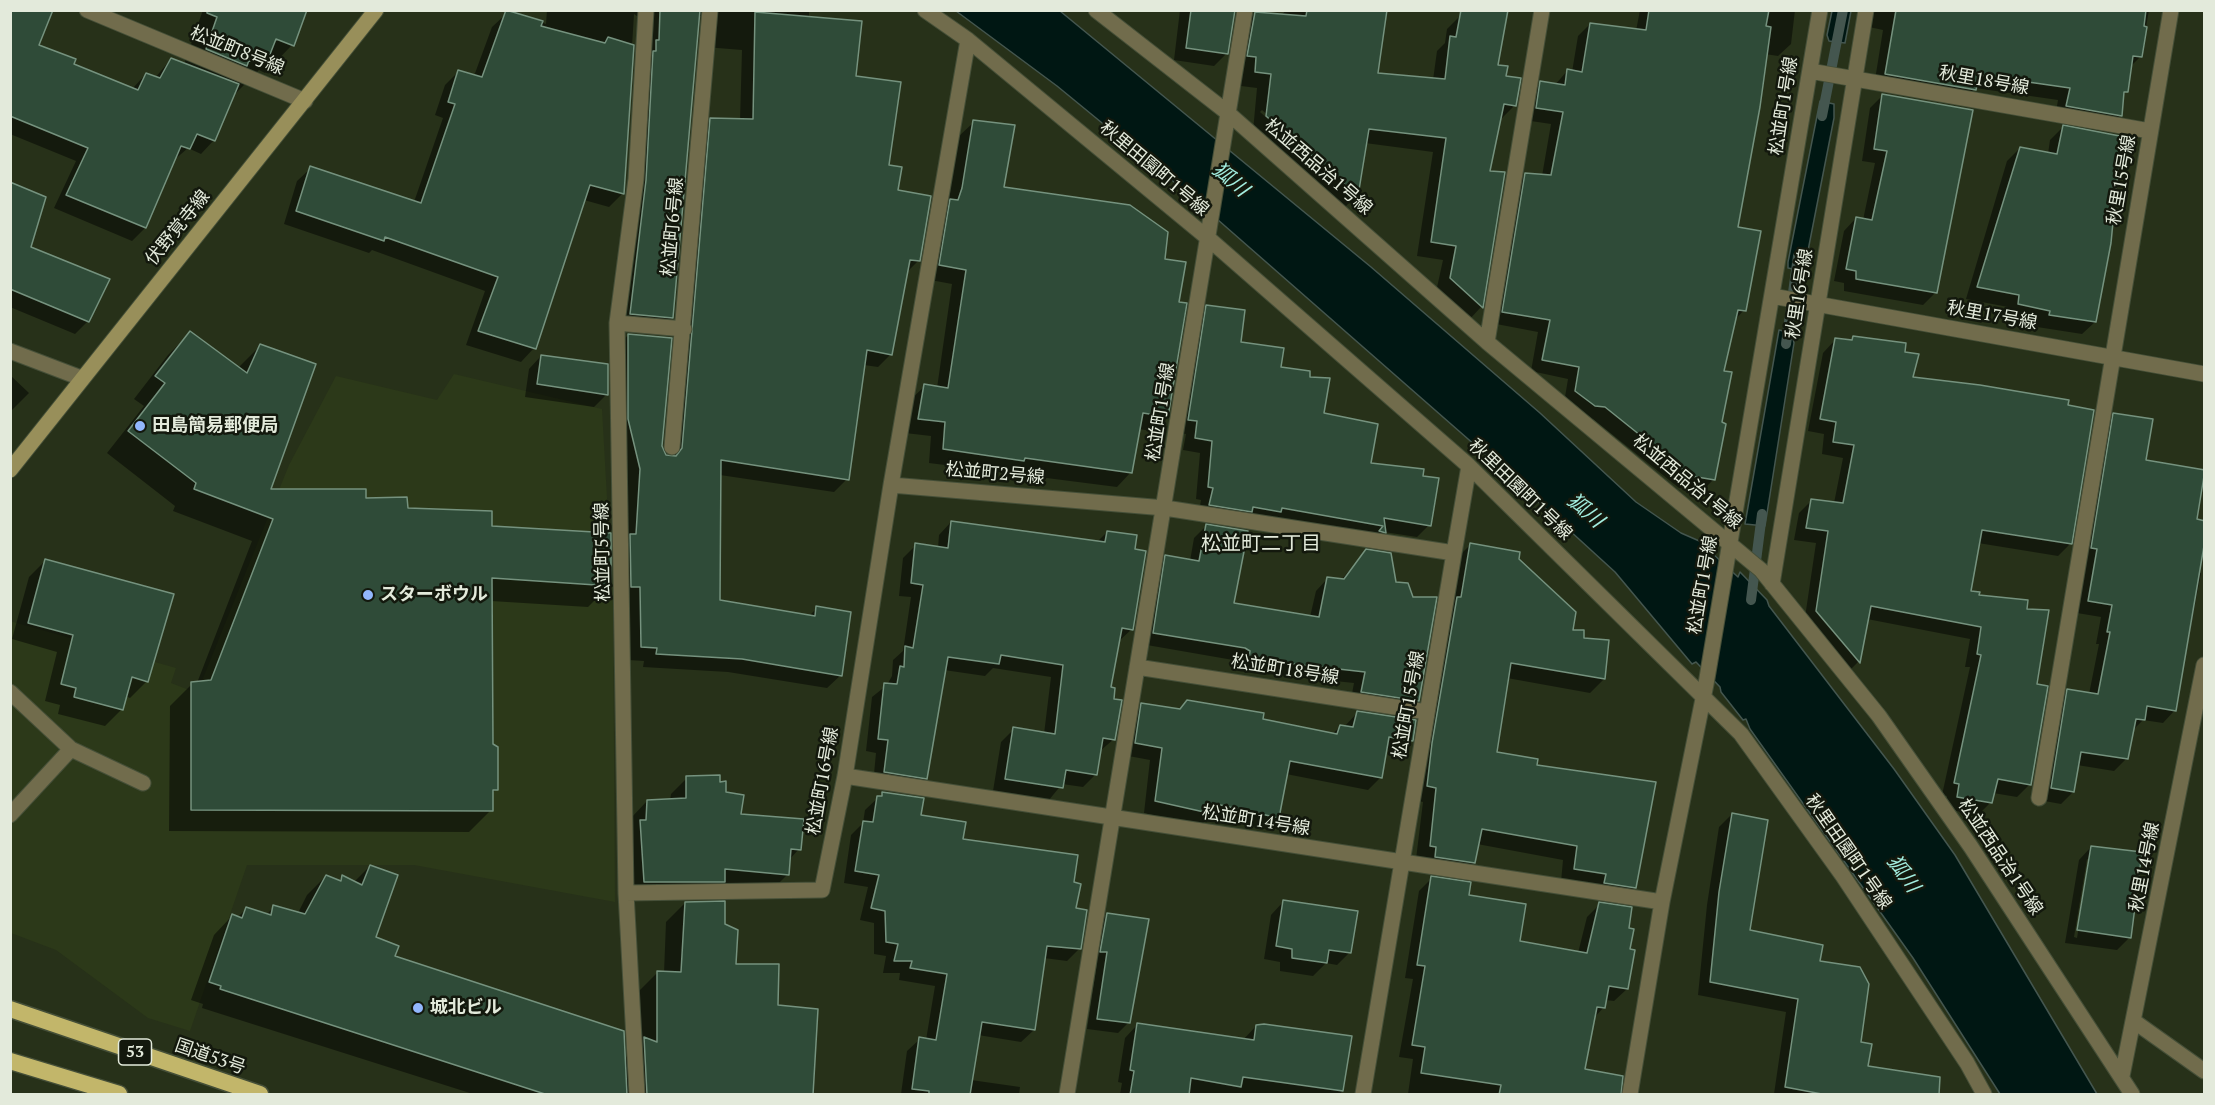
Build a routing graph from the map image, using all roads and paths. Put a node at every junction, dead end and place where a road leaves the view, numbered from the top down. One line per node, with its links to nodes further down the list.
1 (87, 10): 15 (street, 松並町8号線)
2 (376, 10): 15 (main road, 伏野覚寺線)
3 (646, 10): 21 (street, 松並町5号線)
4 (710, 10): 22 (street, 松並町6号線)
5 (925, 10): 12 (street, 秋里田園町1号線)
6 (1096, 10): 16 (street, 松並西品治1号線)
7 (1245, 10): 16 (street, 松並町1号線)
8 (1542, 10): 23 (street)
9 (1820, 10): 13 (street, 松並町1号線)
10 (1866, 10): 14 (street, 秋里16号線)
11 (2171, 10): 17 (street, 秋里15号線)
12 (968, 40): 18 (street, 秋里田園町1号線); 31 (street)
13 (1810, 71): 14 (street, 秋里18号線); 19 (street, 松並町1号線)
14 (1855, 78): 17 (street, 秋里18号線); 20 (street, 秋里16号線)
15 (305, 100): 27 (main road, 伏野覚寺線)
16 (1227, 121): 18 (street, 松並町1号線); 23 (street, 松並西品治1号線)
17 (2150, 131): 25 (street, 秋里15号線)
18 (1209, 239): 29 (street, 秋里田園町1号線); 32 (street, 松並町1号線)
19 (1778, 297): 20 (street, 秋里17号線); 33 (street, 松並町1号線)
20 (1818, 306): 25 (street, 秋里17号線); 35 (street, 秋里16号線)
21 (617, 323): 22 (street); 48 (street, 松並町5号線)
22 (684, 329): 28 (street, 松並町6号線)
23 (1487, 342): 33 (street, 松並西品治1号線)
24 (10, 351): 27 (street)
25 (2111, 357): 26 (street, 秋里17号線); 44 (street, 秋里15号線)
26 (2205, 374)
27 (81, 378): 30 (main road, 伏野覚寺線)
28 (672, 447)
29 (1469, 466): 34 (street); 38 (street, 秋里田園町1号線)
30 (10, 470)
31 (891, 485): 32 (street, 松並町2号線); 42 (street, 松並町16号線)
32 (1165, 508): 34 (street, 松並町2号線); 37 (street, 松並町1号線)
33 (1733, 549): 35 (street, 松並西品治1号線); 38 (street, 松並町1号線)
34 (1454, 553): 40 (street, 松並町15号線)
35 (1772, 585): 54 (street, 松並西品治1号線)
36 (2205, 665): 51 (street, 秋里14号線)
37 (1137, 667): 40 (street, 松並町18号線); 46 (street, 松並町1号線)
38 (1705, 690): 49 (street, 松並町1号線); 61 (street, 秋里田園町1号線)
39 (10, 692): 41 (street)
40 (1427, 712): 47 (street, 松並町15号線)
41 (71, 748): 43 (street); 45 (street)
42 (845, 776): 46 (street, 松並町14号線); 48 (street, 松並町16号線)
43 (143, 783)
44 (2039, 798)
45 (11, 813)
46 (1110, 818): 47 (street, 松並町14号線); 58 (street, 松並町1号線)
47 (1401, 863): 49 (street, 松並町14号線); 59 (street, 松並町15号線)
48 (626, 893): 57 (street, 松並町5号線)
49 (1662, 903): 60 (street, 松並町1号線)
50 (10, 1009): 56 (highway, 国道53号 / 53)
51 (2135, 1022): 53 (street); 54 (street, 秋里14号線)
52 (10, 1061): 55 (highway)
53 (2205, 1071)
54 (2122, 1076): 62 (street, 松並西品治1号線)
55 (119, 1095)
56 (260, 1095)
57 (637, 1095)
58 (1066, 1095)
59 (1363, 1095)
60 (1630, 1095)
61 (1984, 1095)
62 (2132, 1095)

